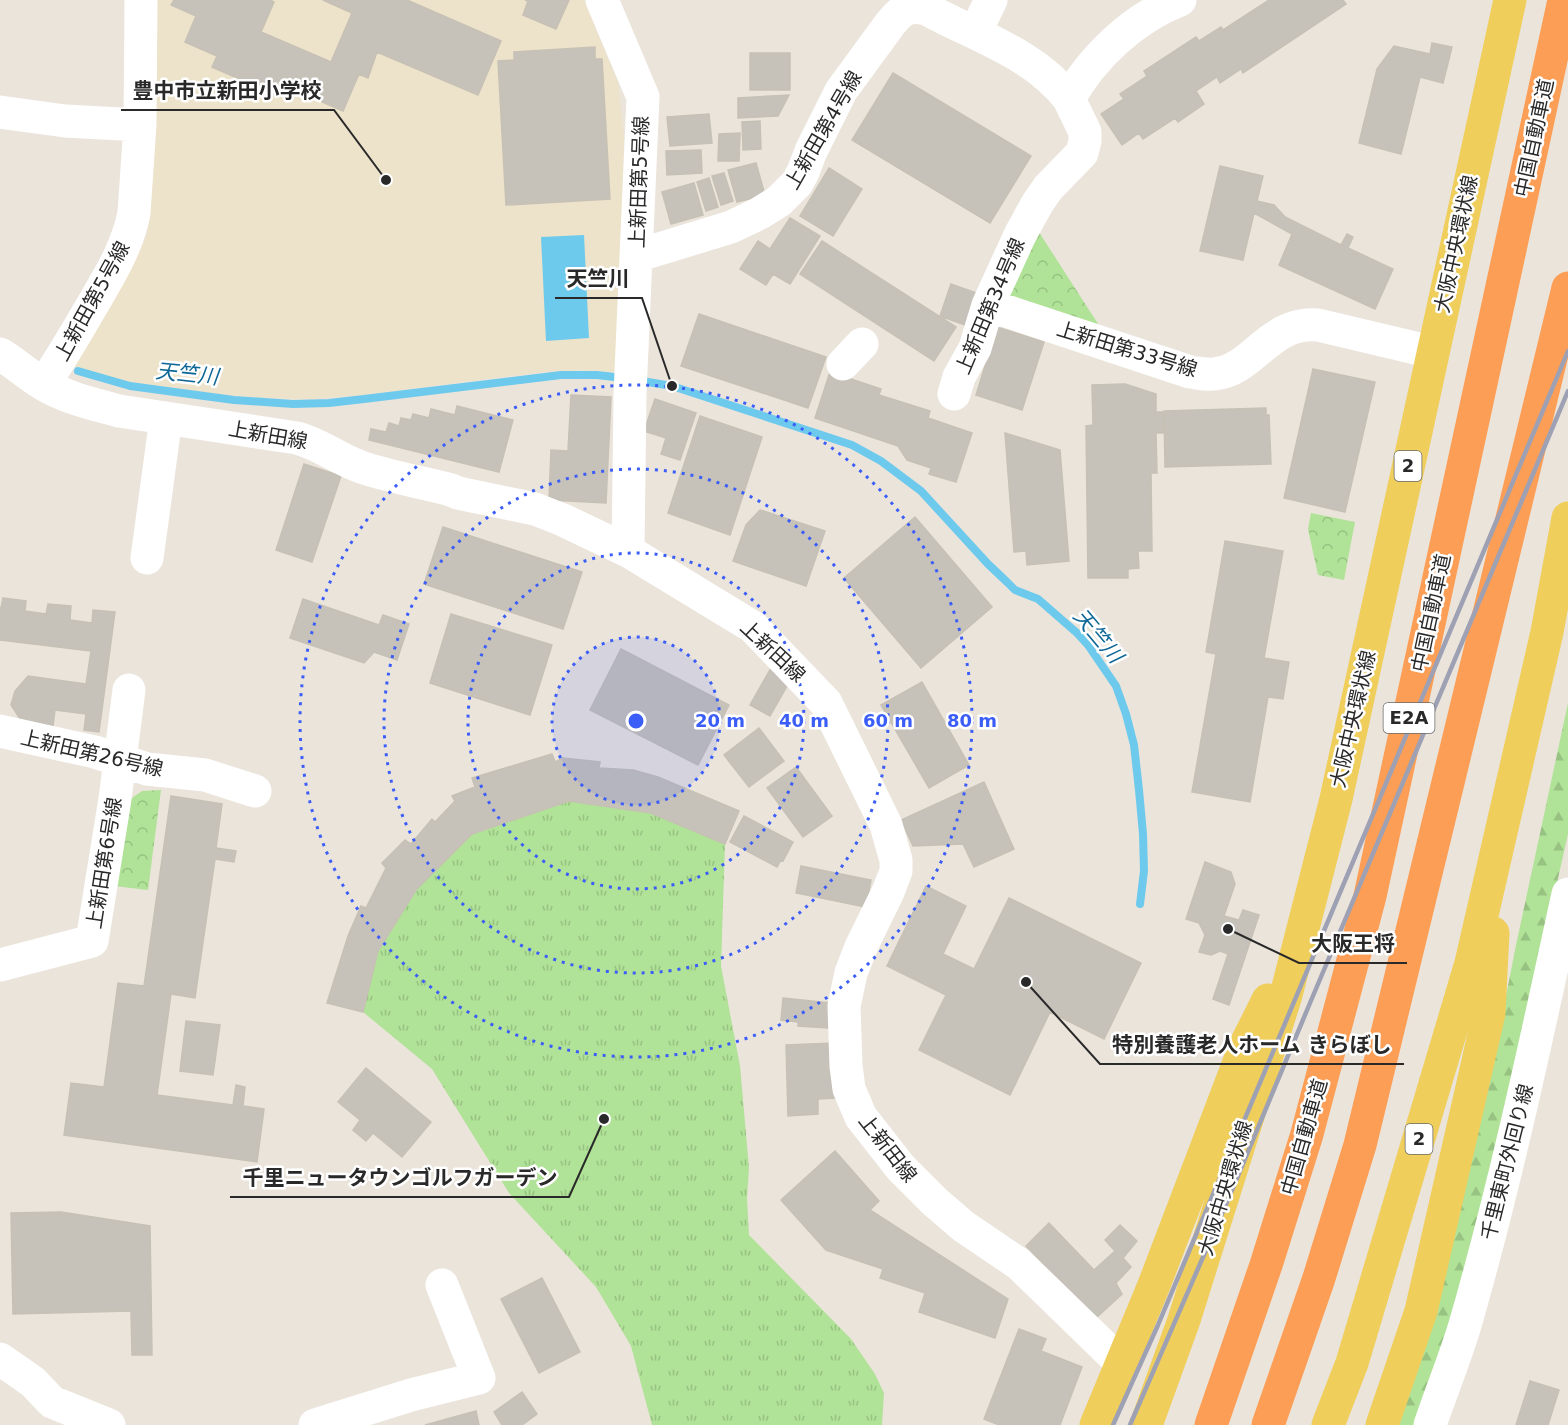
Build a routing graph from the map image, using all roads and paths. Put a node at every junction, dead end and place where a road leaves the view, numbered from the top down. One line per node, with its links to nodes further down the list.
1 (141, 0): 10 (street, 上新田第5号線)
2 (602, 0): 11 (street, 上新田第5号線)
3 (991, 0): 7 (street)
4 (1180, 0): 8 (street)
5 (1509, 0): 14 (main road, 大阪中央環状線 / 2)
6 (1564, 0): 39 (highway, 中国自動車道 / E2A)
7 (975, 33): 8 (street, 上新田第4号線); 11 (street, 上新田第4号線)
8 (1069, 99): 13 (street, 上新田第34号線)
9 (0, 112): 10 (street)
10 (140, 125): 16 (street, 上新田第5号線)
11 (636, 256): 20 (street, 上新田第5号線)
12 (1568, 288): 40 (highway, E2A)
13 (988, 304): 14 (street, 上新田第33号線); 17 (street, 上新田第34号線)
14 (1432, 352): 30 (main road, 大阪中央環状線 / 2)
15 (0, 354): 16 (street, 上新田線)
16 (44, 384): 18 (street, 上新田線)
17 (954, 394)
18 (166, 418): 20 (street, 上新田線); 21 (street)
19 (1568, 518): 23 (main road, 2)
20 (628, 551): 34 (street, 上新田線)
21 (147, 558)
22 (1568, 571): 23 (main road)
23 (1547, 632): 28 (main road, 2)
24 (129, 690): 26 (street, 上新田第6号線)
25 (0, 731): 26 (street, 上新田第26号線)
26 (119, 760): 27 (street, 上新田第26号線); 31 (street, 上新田第6号線)
27 (255, 790)
28 (1497, 850): 41 (main road, 2); 42 (main road)
29 (1568, 894): 43 (street, 千里東町外回り線)
30 (1302, 931): 34 (main road); 38 (main road, 大阪中央環状線 / 2)
31 (0, 965)
32 (442, 1285): 36 (street)
33 (0, 1359): 35 (street)
34 (1122, 1364): 37 (main road)
35 (109, 1425)
36 (315, 1425)
37 (1096, 1425)
38 (1146, 1425)
39 (1211, 1425)
40 (1268, 1425)
41 (1328, 1425)
42 (1382, 1425)
43 (1430, 1425)

